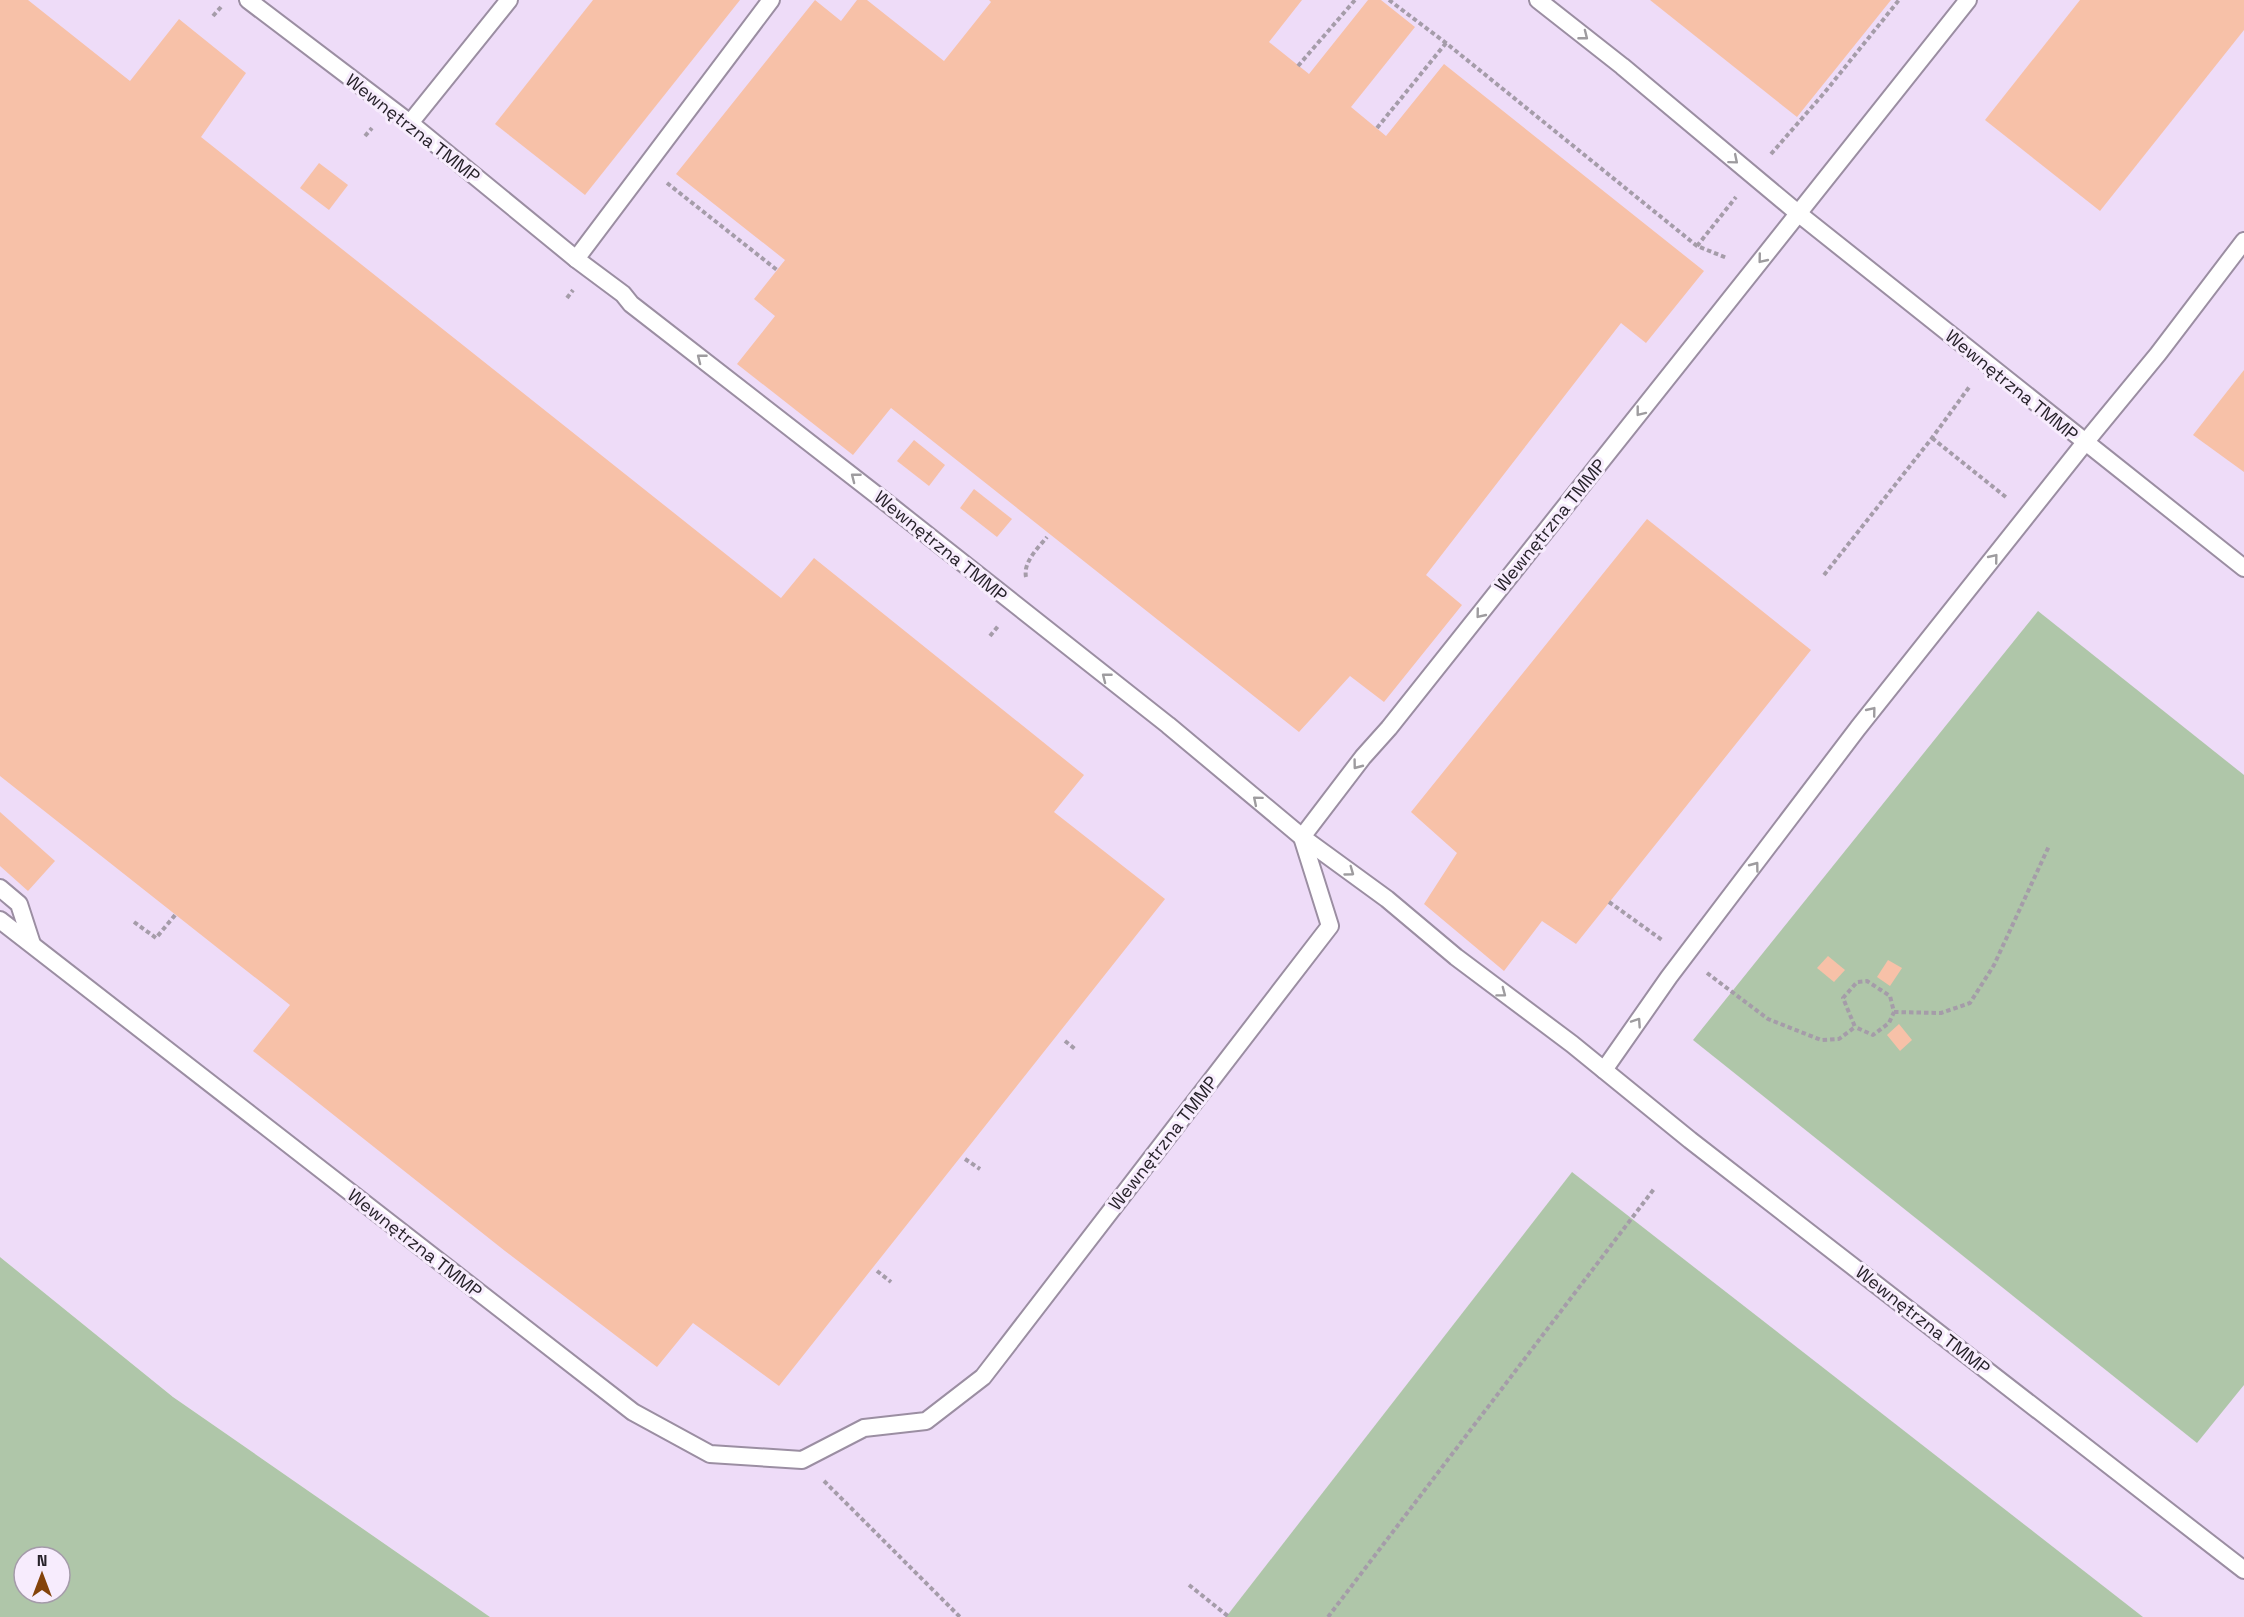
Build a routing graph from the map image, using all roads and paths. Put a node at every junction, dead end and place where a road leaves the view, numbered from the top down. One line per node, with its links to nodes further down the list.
1 (248, 0): 12 (lane, Wewnętrzna TMMP)
2 (509, 0): 12 (lane)
3 (771, 0): 14 (lane)
4 (1355, 0): 10 (path)
5 (1389, 0): 9 (path)
6 (1538, 0): 15 (lane, Wewnętrzna TMMP, one-way to 15)
7 (1899, 0): 11 (path)
8 (1968, 0): 15 (lane, Wewnętrzna TMMP)
9 (1446, 43): 13 (path); 17 (path)
10 (1298, 66)
11 (1807, 112)
12 (410, 123): 18 (lane, Wewnętrzna TMMP)
13 (1377, 128)
14 (646, 166): 18 (lane); 19 (path)
15 (1799, 214): 22 (lane, Wewnętrzna TMMP); 26 (lane, Wewnętrzna TMMP, one-way to 26)
16 (2244, 241): 22 (lane, Wewnętrzna TMMP)
17 (1727, 258)
18 (576, 259): 26 (lane, Wewnętrzna TMMP, one-way to 18)
19 (777, 270)
20 (1974, 381): 21 (path)
21 (1932, 438): 23 (path); 25 (path)
22 (2085, 443): 23 (lane, Wewnętrzna TMMP); 24 (lane, Wewnętrzna TMMP)
23 (2028, 515): 34 (lane, Wewnętrzna TMMP, one-way to 23)
24 (2244, 568)
25 (1824, 575)
26 (1302, 837): 39 (lane, Wewnętrzna TMMP, one-way to 39); 45 (lane, Wewnętrzna TMMP)
27 (2049, 846): 35 (path)
28 (0, 888): 33 (lane)
29 (1609, 902): 34 (path)
30 (176, 914): 32 (path)
31 (0, 920): 33 (lane, Wewnętrzna TMMP)
32 (134, 922)
33 (32, 944): 45 (lane, Wewnętrzna TMMP)
34 (1685, 957): 36 (path); 39 (lane, Wewnętrzna TMMP, one-way to 34)
35 (1894, 1012): 36 (path); 36 (path)
36 (1855, 1027)
37 (1065, 1041): 38 (path)
38 (1075, 1049)
39 (1604, 1070): 46 (lane, Wewnętrzna TMMP)
40 (965, 1159): 41 (path)
41 (980, 1169)
42 (1654, 1189): 50 (path)
43 (877, 1271): 44 (path)
44 (891, 1282)
45 (802, 1460): 48 (path)
46 (2244, 1570)
47 (1189, 1586): 49 (path)
48 (960, 1617)
49 (1229, 1617)
50 (1328, 1617)

